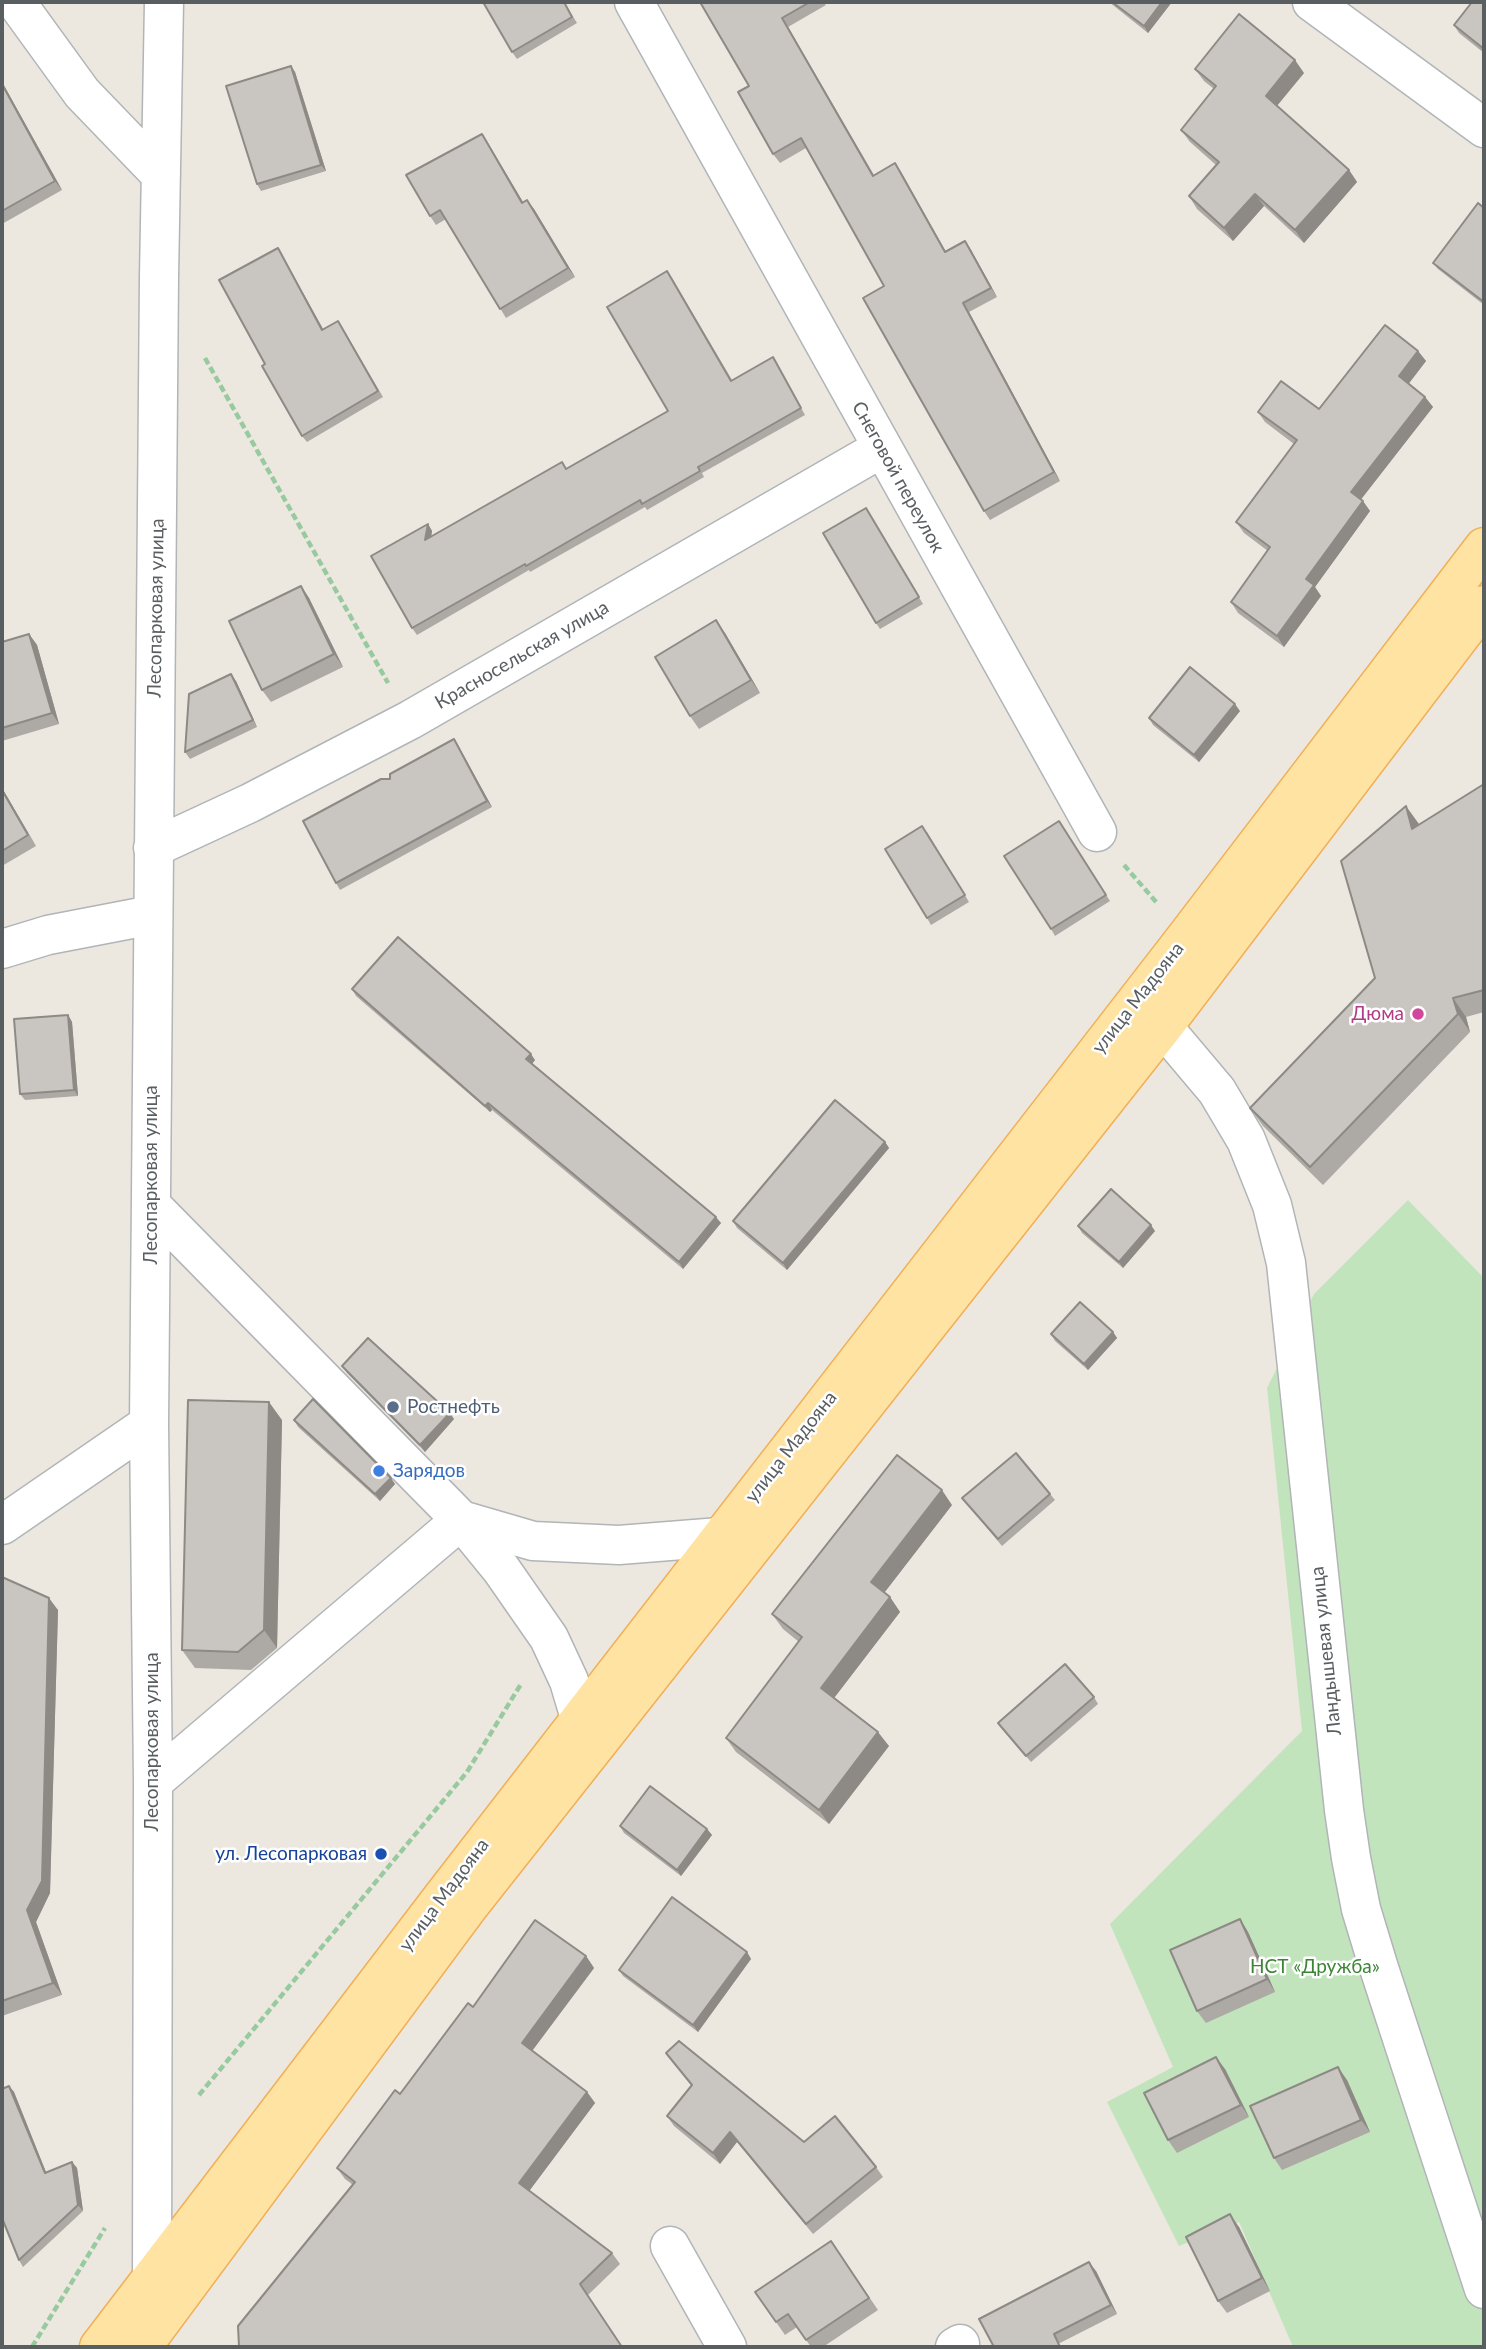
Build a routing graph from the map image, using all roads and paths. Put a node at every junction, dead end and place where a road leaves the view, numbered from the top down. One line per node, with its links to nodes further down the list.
1 (16, 2): 6 (street)
2 (164, 2): 6 (street, Лесопарковая улица)
3 (634, 2): 8 (street, Снеговой переулок)
4 (1312, 2): 5 (street)
5 (1484, 128)
6 (161, 175): 13 (street, Лесопарковая улица)
7 (200, 349): 11 (path)
8 (882, 448): 11 (street, Красносельская улица); 12 (street, Снеговой переулок)
9 (1484, 547): 15 (main road, улица Мадояна)
10 (1484, 605): 17 (main road, улица Мадояна)
11 (410, 720): 13 (street, Красносельская улица)
12 (1097, 832): 15 (path)
13 (153, 848): 14 (street, Лесопарковая улица)
14 (152, 915): 16 (street); 18 (street, Лесопарковая улица)
15 (1186, 937): 22 (main road, улица Мадояна)
16 (2, 949)
17 (1163, 1027): 30 (street, Ландышевая улица); 31 (main road, улица Мадояна)
18 (152, 1205): 19 (street, Лесопарковая улица); 20 (street)
19 (149, 1424): 21 (street); 25 (street, Лесопарковая улица)
20 (461, 1520): 22 (street); 23 (street); 25 (street)
21 (2, 1525)
22 (720, 1537): 24 (main road, улица Мадояна)
23 (549, 1638): 24 (street); 26 (path)
24 (580, 1718): 29 (main road, улица Мадояна)
25 (153, 1782): 29 (street, Лесопарковая улица)
26 (196, 2098)
27 (110, 2220): 32 (path)
28 (670, 2246): 34 (street)
29 (152, 2280): 31 (main road, Лесопарковая улица); 33 (main road, улица Мадояна)
30 (1484, 2289)
31 (151, 2341)
32 (32, 2347)
33 (99, 2347)
34 (727, 2347)

